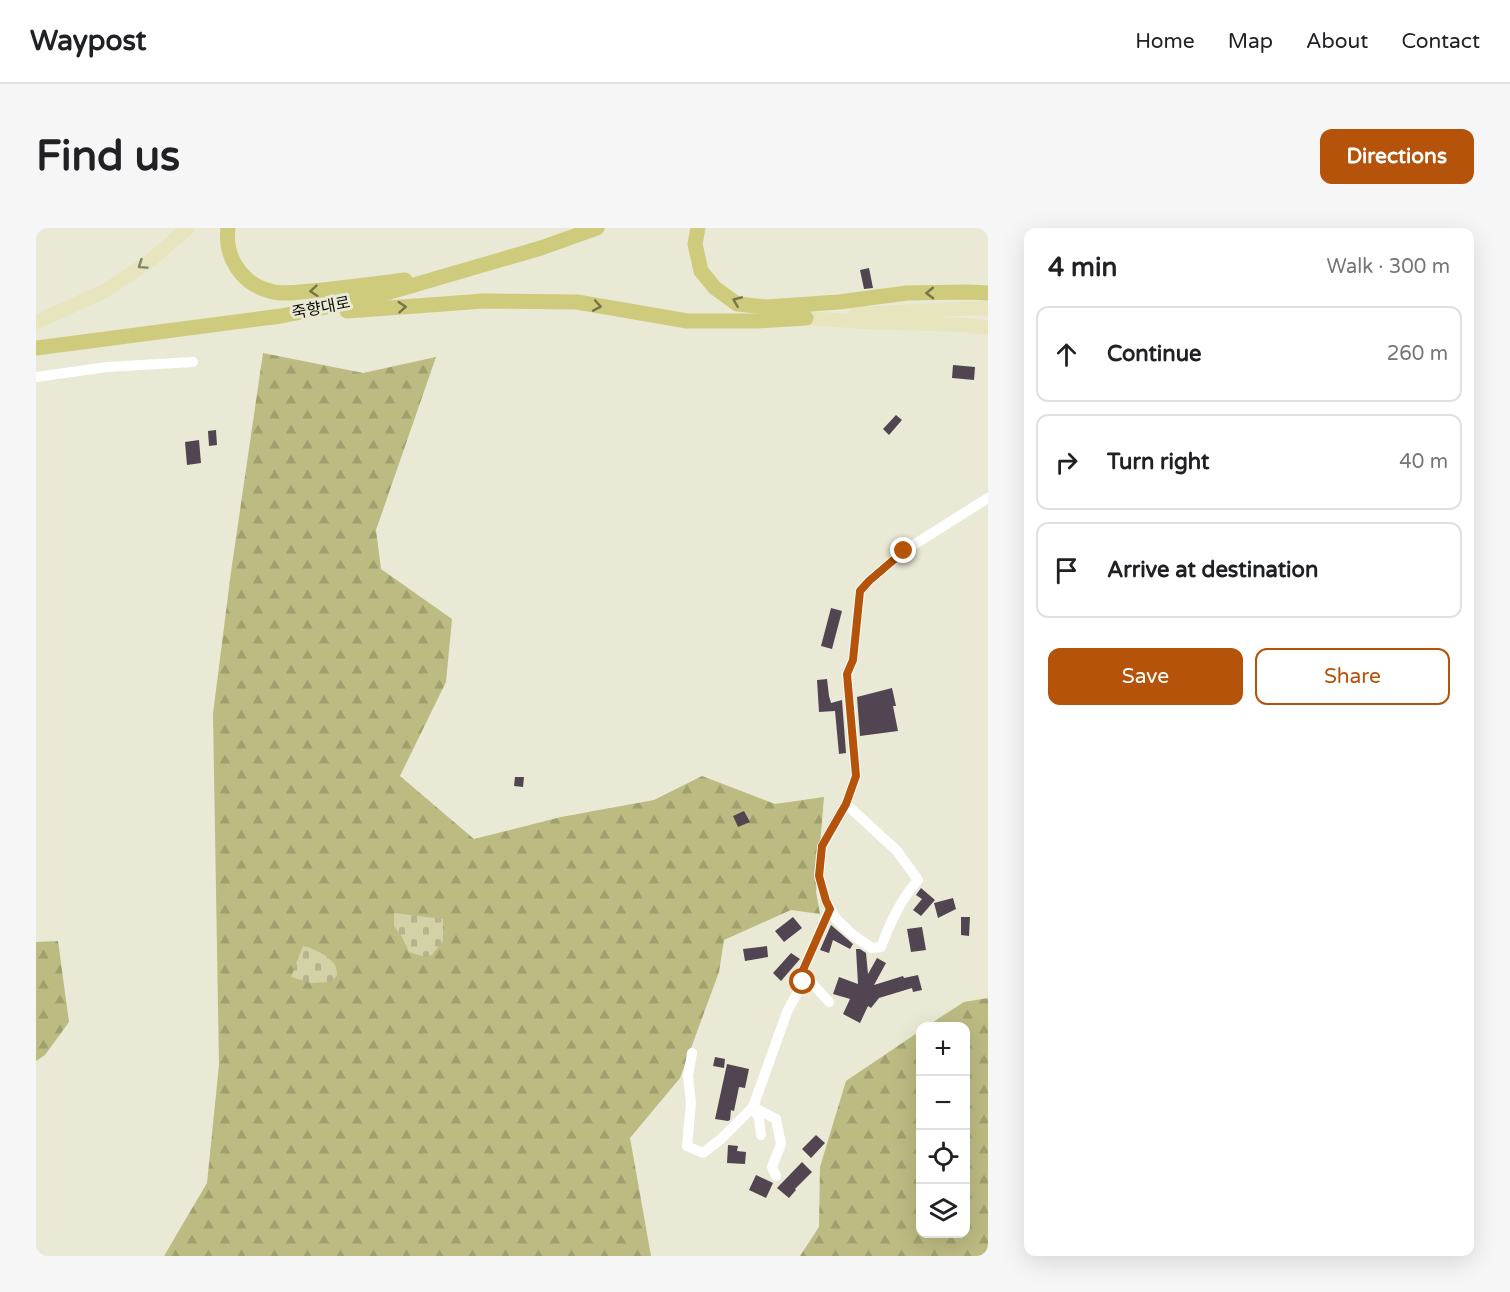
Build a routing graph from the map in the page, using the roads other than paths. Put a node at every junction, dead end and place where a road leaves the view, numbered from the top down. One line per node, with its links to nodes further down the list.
1 (188, 228): 10 (main road, one-way to 10)
2 (228, 228): 5 (main road, one-way to 2)
3 (597, 228): 5 (main road, 죽향대로)
4 (698, 228): 6 (main road, one-way to 4)
5 (455, 274): 8 (main road, 죽향대로)
6 (988, 293)
7 (988, 309): 9 (main road)
8 (281, 316): 9 (main road, one-way to 9); 12 (main road, 죽향대로)
9 (806, 318): 11 (main road)
10 (36, 322)
11 (988, 328)
12 (36, 348)
13 (193, 362): 14 (street)
14 (36, 377)
15 (988, 498): 16 (street)
16 (846, 804): 17 (street); 17 (street)
17 (830, 909): 18 (street)
18 (803, 973): 19 (street); 21 (street)
19 (829, 1002)
20 (692, 1053): 21 (street)
21 (753, 1107): 22 (street); 23 (street)
22 (760, 1135)
23 (776, 1176)

